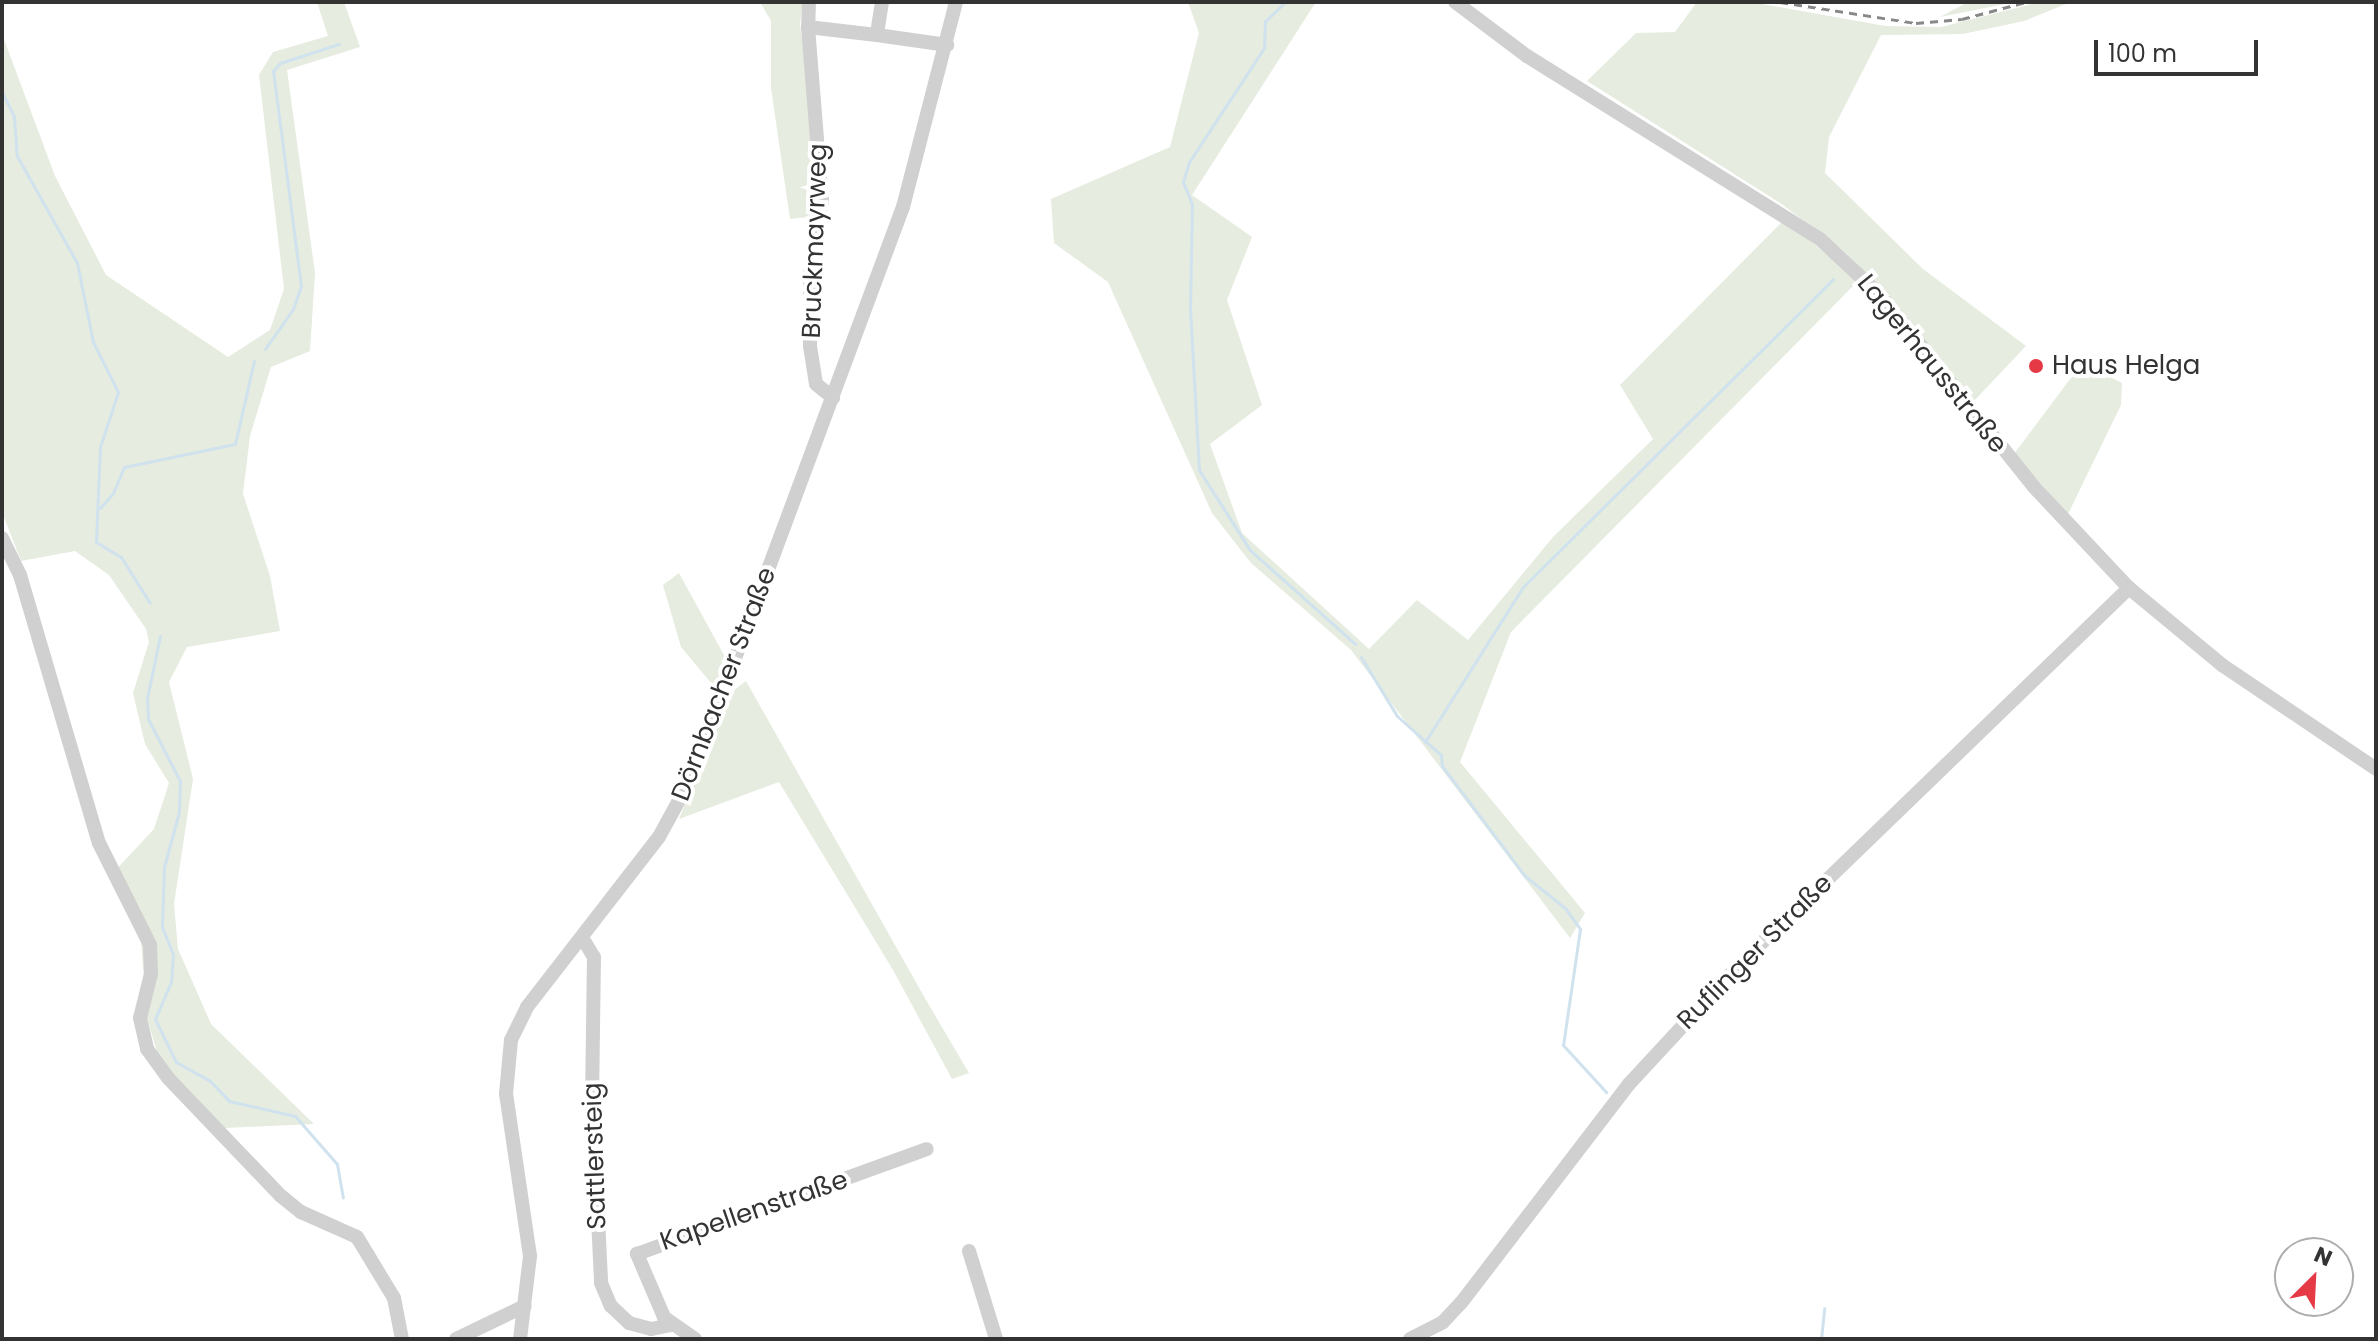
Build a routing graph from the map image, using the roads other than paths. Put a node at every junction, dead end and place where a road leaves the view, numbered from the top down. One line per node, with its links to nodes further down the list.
1 (809, 2): 5 (street, Bruckmayrweg)
2 (882, 2): 6 (street)
3 (956, 2): 7 (street, Dörnbacher Straße)
4 (1455, 2): 10 (street, Lagerhausstraße)
5 (808, 27): 6 (street); 8 (street, Bruckmayrweg)
6 (877, 35): 7 (street)
7 (947, 45): 8 (street, Dörnbacher Straße)
8 (833, 398): 12 (street, Dörnbacher Straße)
9 (2, 538): 17 (street)
10 (2129, 588): 11 (street, Lagerhausstraße); 22 (street, Ruflinger Straße)
11 (2376, 769)
12 (583, 939): 15 (street, Dörnbacher Straße); 16 (street, Sattlersteig)
13 (927, 1149): 16 (street, Kapellenstraße)
14 (969, 1251): 21 (street)
15 (525, 1306): 18 (street); 19 (street, Dörnbacher Straße)
16 (672, 1325): 20 (street, Kapellenstraße)
17 (402, 1339)
18 (456, 1339)
19 (520, 1339)
20 (695, 1339)
21 (996, 1339)
22 (1410, 1339)

